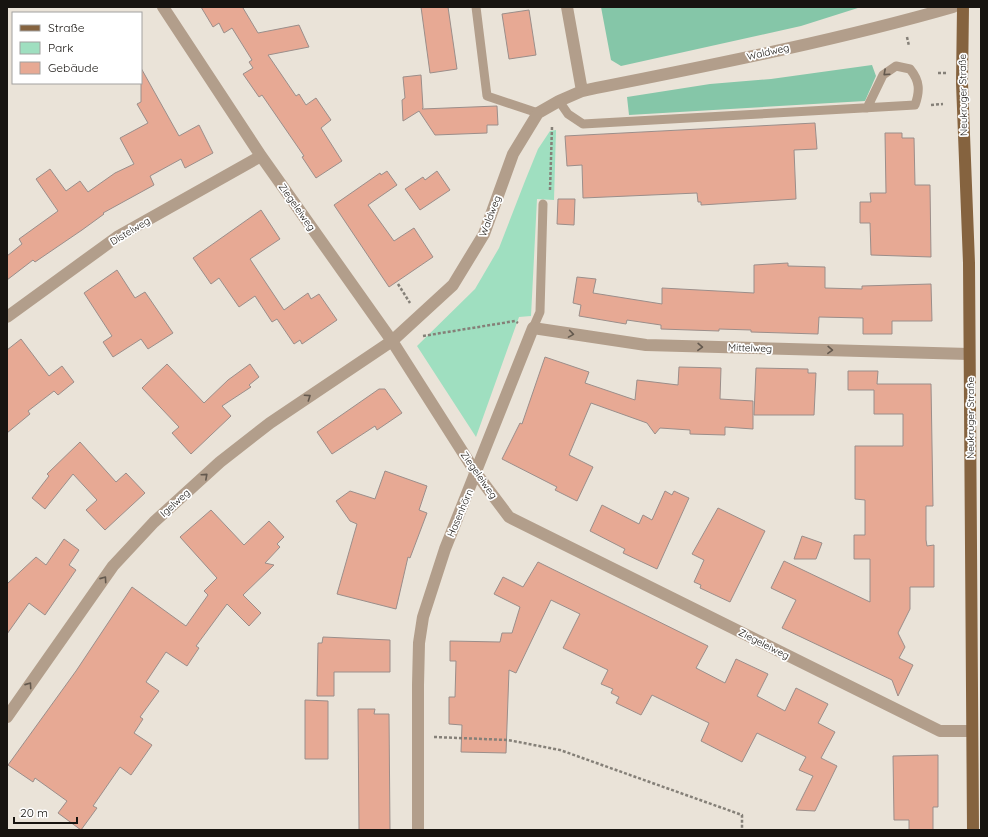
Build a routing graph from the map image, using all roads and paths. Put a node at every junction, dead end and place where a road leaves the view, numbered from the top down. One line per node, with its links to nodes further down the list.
1 (162, 7): 11 (street, Ziegeleiweg)
2 (476, 7): 9 (lane)
3 (567, 7): 6 (street)
4 (953, 7): 6 (street, Waldweg)
5 (963, 7): 19 (main road, Neukruger Straße)
6 (582, 92): 7 (street, Waldweg)
7 (559, 101): 8 (lane); 9 (street, Waldweg)
8 (867, 108): 8 (lane, one-way to 8)
9 (538, 113): 18 (street, Waldweg)
10 (552, 127): 12 (path)
11 (261, 156): 15 (street, Distelweg); 18 (street, Ziegeleiweg)
12 (543, 204): 16 (lane, Hasenhörn)
13 (398, 284): 14 (path)
14 (412, 307)
15 (7, 317)
16 (533, 328): 17 (path); 19 (street, Mittelweg, one-way to 19); 20 (street, Hasenhörn)
17 (422, 336)
18 (392, 341): 20 (street, Ziegeleiweg); 21 (street, Igelweg, one-way to 18)
19 (969, 354): 22 (main road, Neukruger Straße)
20 (476, 472): 22 (street, Ziegeleiweg); 23 (street, Hasenhörn)
21 (7, 717)
22 (972, 731): 24 (main road, Neukruger Straße)
23 (418, 736): 25 (street, Hasenhörn); 26 (path)
24 (976, 759): 27 (main road, Neukruger Straße)
25 (418, 830)
26 (742, 830)
27 (973, 830)

